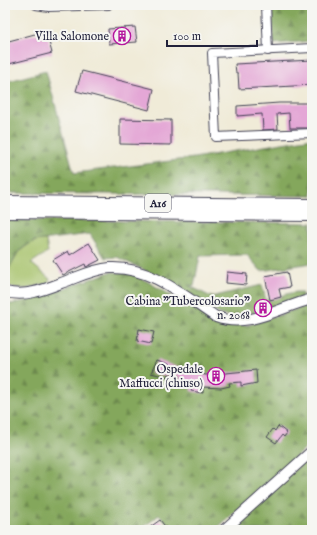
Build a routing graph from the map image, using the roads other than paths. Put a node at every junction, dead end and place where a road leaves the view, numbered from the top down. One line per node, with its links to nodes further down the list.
1 (36, 5): 2 (street)
2 (108, 5)
3 (266, 5): 5 (street)
4 (312, 48): 5 (street)
5 (268, 51): 6 (street)
6 (312, 133)
7 (5, 202): 8 (highway, A16)
8 (312, 205)
9 (5, 212): 10 (highway, A16)
10 (312, 215)
11 (5, 292): 12 (main road)
12 (312, 299)
13 (312, 452): 14 (main road)
14 (224, 530)

